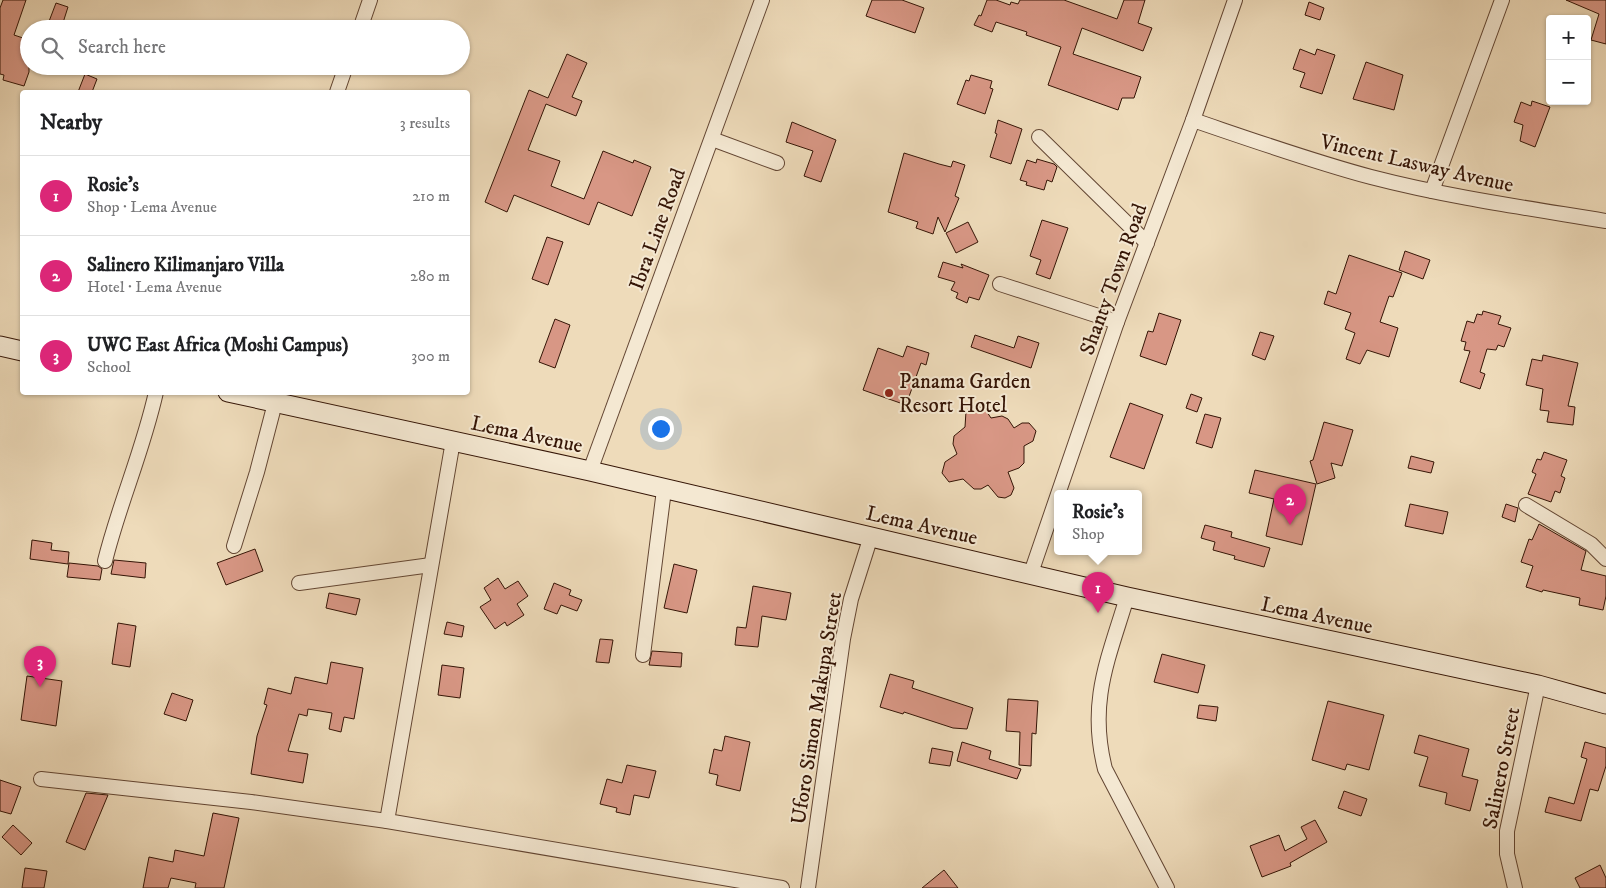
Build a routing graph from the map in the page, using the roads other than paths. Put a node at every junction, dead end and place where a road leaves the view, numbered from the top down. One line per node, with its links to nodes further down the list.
1 (370, 0): 5 (street)
2 (762, 0): 10 (street, Ibra Line Road)
3 (1235, 0): 8 (street, Shanty Town Road)
4 (1502, 0): 12 (street)
5 (363, 20)
6 (343, 75): 7 (street)
7 (338, 90)
8 (1194, 120): 12 (street, Vincent Lasway Avenue); 14 (street, Shanty Town Road)
9 (1039, 137): 14 (street)
10 (712, 139): 11 (street); 23 (street, Ibra Line Road)
11 (776, 163)
12 (1432, 191): 13 (street, Vincent Lasway Avenue)
13 (1606, 221)
14 (1147, 243): 16 (street, Shanty Town Road)
15 (1000, 284): 16 (street)
16 (1117, 322): 25 (street, Shanty Town Road)
17 (0, 346): 18 (main road)
18 (20, 351)
19 (155, 395): 31 (street)
20 (241, 395): 21 (main road, Lema Avenue)
21 (275, 403): 22 (main road, Lema Avenue); 29 (street)
22 (453, 441): 23 (main road, Lema Avenue); 32 (street)
23 (590, 471): 24 (main road, Lema Avenue)
24 (664, 490): 28 (main road, Lema Avenue); 36 (street)
25 (1059, 490)
26 (1526, 505): 30 (street)
27 (1054, 506): 33 (street, Shanty Town Road)
28 (871, 536): 33 (main road, Lema Avenue); 42 (street, Uforo Simon Makupa Street)
29 (234, 546)
30 (1606, 559)
31 (105, 562)
32 (432, 565): 34 (street); 40 (street)
33 (1031, 573): 35 (main road, Lema Avenue)
34 (299, 583)
35 (1127, 597): 37 (main road, Lema Avenue); 43 (street)
36 (643, 655)
37 (1538, 685): 38 (main road, Lema Avenue); 44 (street, Salinero Street)
38 (1606, 704)
39 (41, 779): 40 (street)
40 (387, 821): 41 (street)
41 (782, 888)
42 (808, 888)
43 (1166, 888)
44 (1515, 888)

